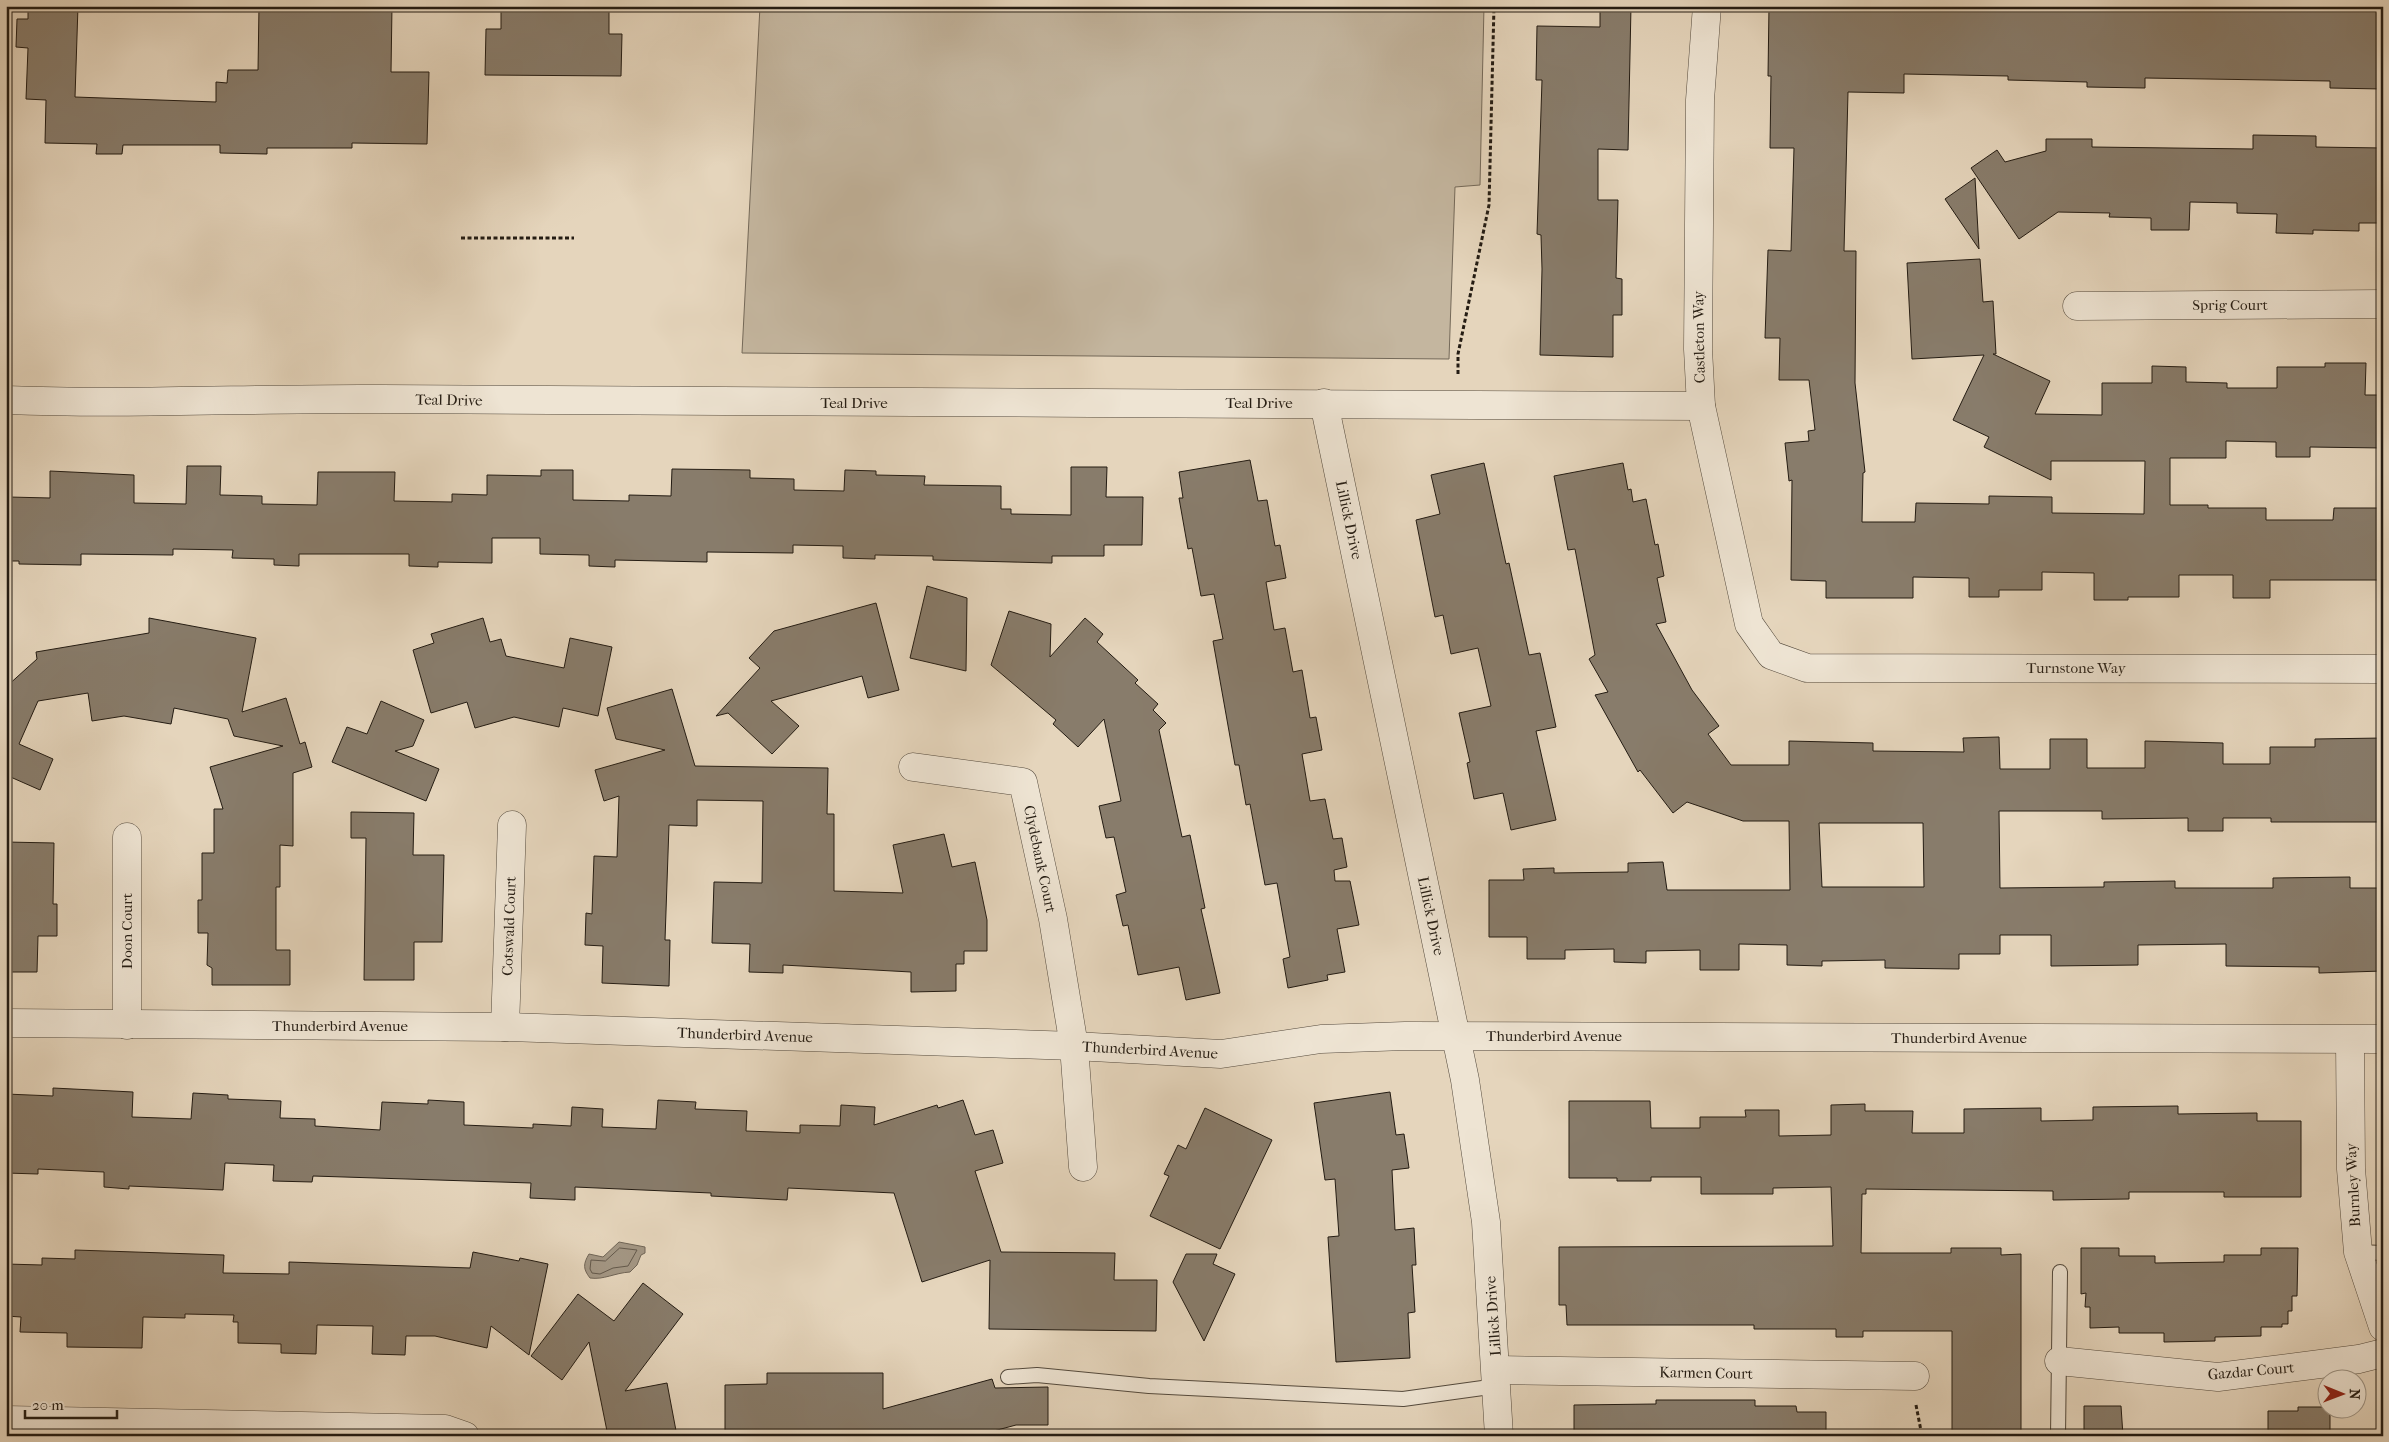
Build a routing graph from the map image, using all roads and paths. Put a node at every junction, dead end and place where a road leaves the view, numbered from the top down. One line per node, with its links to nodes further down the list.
1 (1494, 6): 9 (path)
2 (1707, 6): 10 (street, Castleton Way)
3 (460, 238): 4 (path)
4 (574, 238)
5 (2383, 304): 6 (street, Sprig Court)
6 (2077, 306)
7 (6, 400): 8 (street, Teal Drive)
8 (1324, 403): 9 (street, Teal Drive); 19 (street, Lillick Drive)
9 (1458, 405): 10 (street, Teal Drive)
10 (1701, 406): 11 (street, Castleton Way)
11 (1771, 655): 12 (street, Turnstone Way)
12 (2383, 669)
13 (913, 767): 22 (street, Clydebank Court)
14 (512, 825): 18 (street, Cotswald Court)
15 (127, 837): 17 (street, Doon Court)
16 (6, 1023): 17 (street, Thunderbird Avenue)
17 (127, 1025): 18 (street, Thunderbird Avenue)
18 (505, 1027): 22 (street, Thunderbird Avenue)
19 (1456, 1036): 21 (street, Thunderbird Avenue); 22 (street, Thunderbird Avenue); 31 (street, Lillick Drive)
20 (2383, 1039): 21 (street, Thunderbird Avenue)
21 (2350, 1040): 24 (street, Burnley Way)
22 (1074, 1046): 23 (street)
23 (1083, 1167)
24 (2370, 1252): 26 (street, Burnley Way)
25 (2060, 1272): 28 (lane)
26 (2383, 1327)
27 (2383, 1353): 28 (street, Gazdar Court)
28 (2059, 1361): 35 (lane)
29 (1915, 1376): 31 (street, Karmen Court)
30 (1008, 1377): 31 (lane)
31 (1497, 1378): 34 (street, Lillick Drive)
32 (6, 1420): 33 (street)
33 (466, 1436)
34 (1499, 1436)
35 (2058, 1436)

